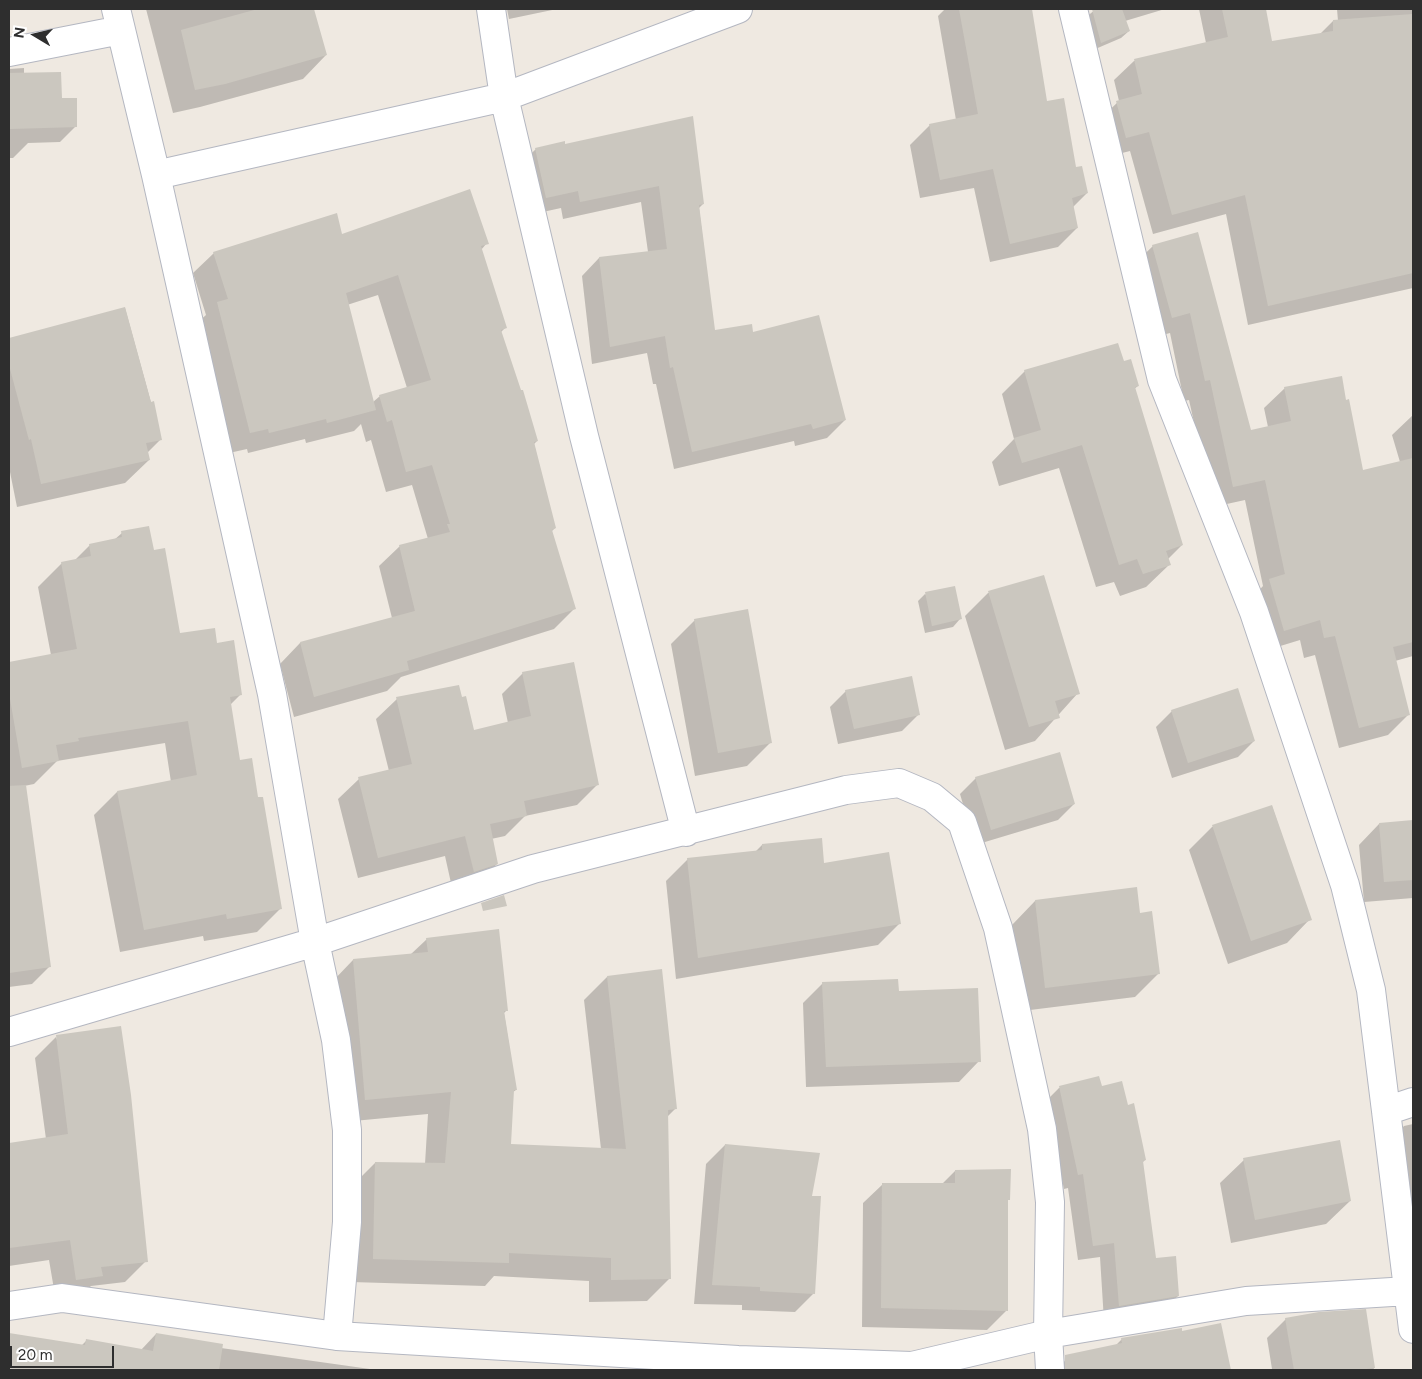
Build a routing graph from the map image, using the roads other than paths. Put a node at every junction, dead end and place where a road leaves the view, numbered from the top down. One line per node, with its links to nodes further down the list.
1 (490, 9): 6 (street)
2 (738, 9): 6 (street)
3 (1073, 9): 12 (street)
4 (118, 19): 5 (street); 7 (street)
5 (9, 52)
6 (504, 97): 7 (street); 8 (street)
7 (156, 174): 9 (street)
8 (686, 832): 9 (street); 16 (street)
9 (316, 942): 10 (street); 17 (street)
10 (9, 1032)
11 (1413, 1102): 12 (street)
12 (1386, 1111): 13 (street)
13 (1408, 1292): 15 (street); 16 (street)
14 (9, 1306): 17 (street)
15 (1413, 1329)
16 (1048, 1334): 17 (street); 18 (street)
17 (337, 1336)
18 (1050, 1370)

